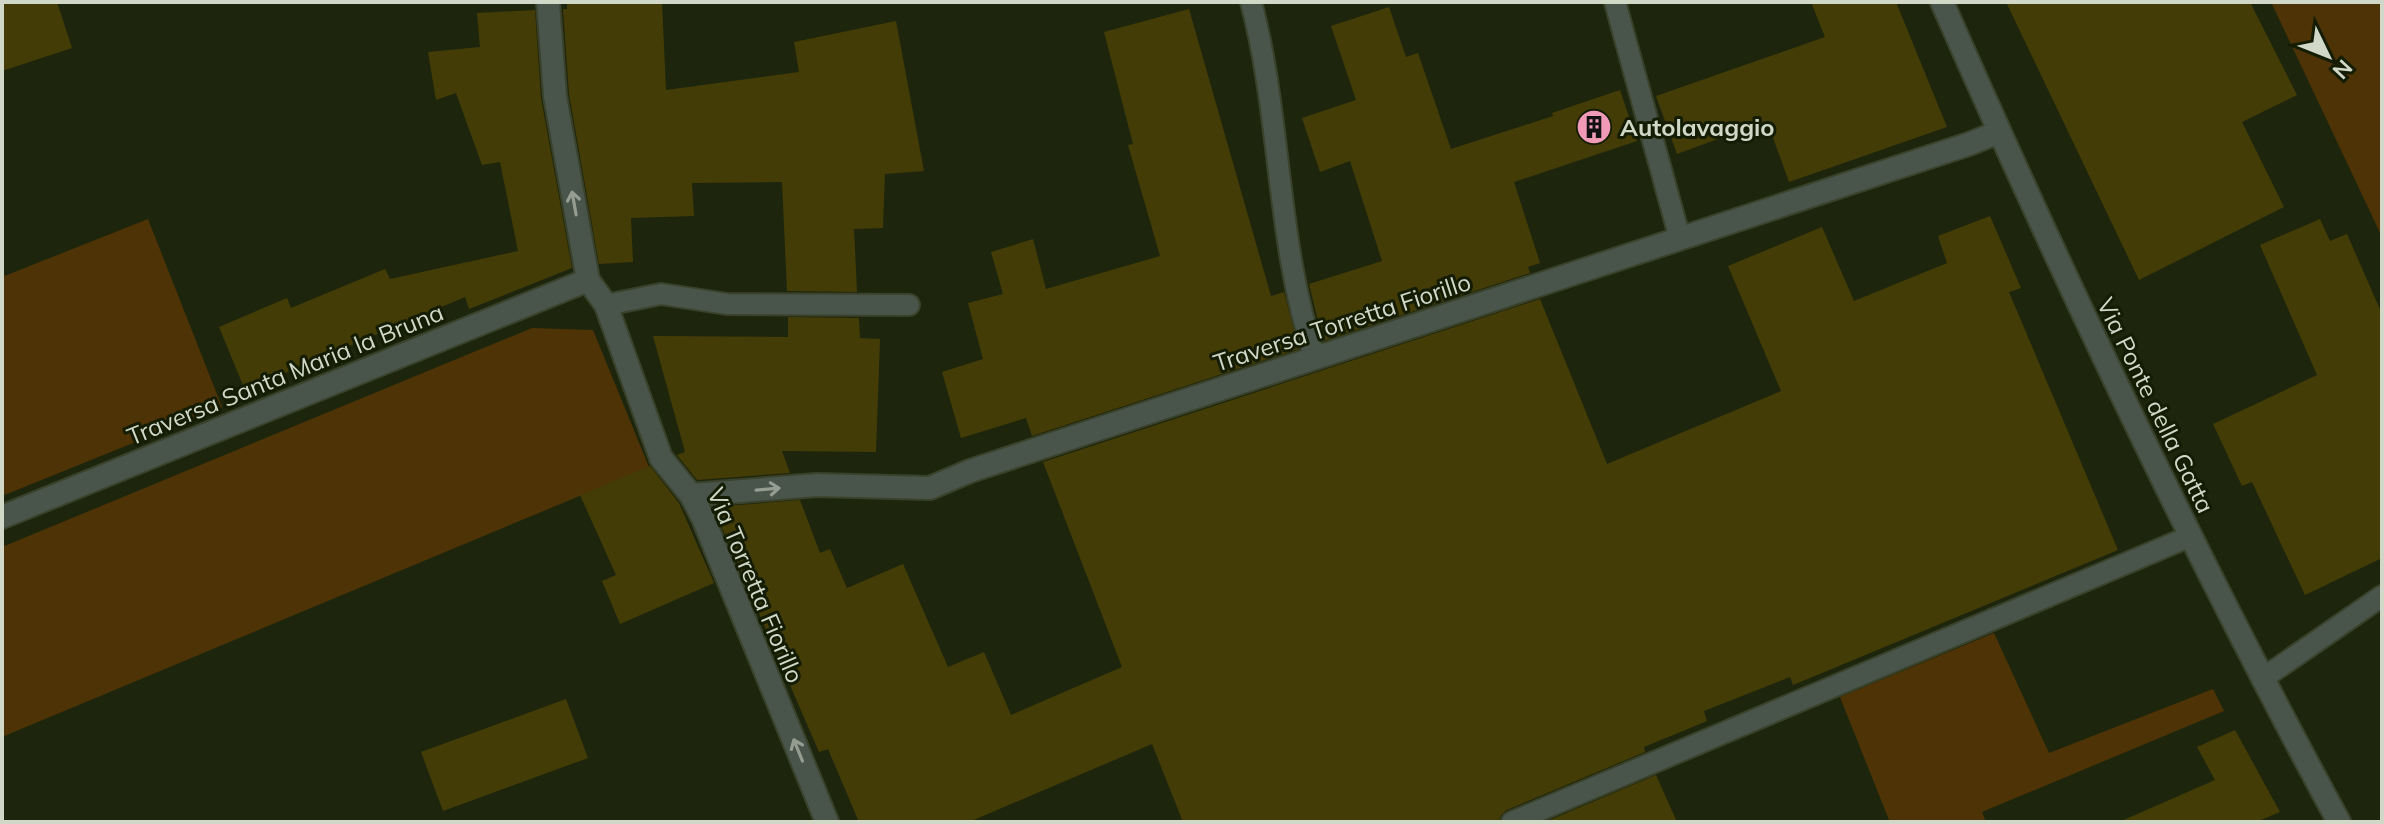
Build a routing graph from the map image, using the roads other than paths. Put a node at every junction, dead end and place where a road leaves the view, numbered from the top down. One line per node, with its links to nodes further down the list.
1 (548, 2): 7 (street, Via Torretta Fiorillo, one-way to 1)
2 (1251, 2): 10 (lane)
3 (1615, 2): 6 (lane)
4 (1942, 2): 5 (street, Via Ponte della Gatta)
5 (1999, 132): 6 (street, Traversa Torretta Fiorillo); 13 (street, Via Ponte della Gatta)
6 (1680, 239): 10 (street, Traversa Torretta Fiorillo)
7 (588, 280): 8 (street, Via Torretta Fiorillo); 12 (street, Traversa Santa Maria la Bruna)
8 (606, 305): 9 (lane); 11 (street, Via Torretta Fiorillo)
9 (909, 305)
10 (1315, 358): 11 (street, Traversa Torretta Fiorillo, one-way to 10)
11 (691, 495): 16 (street, Via Torretta Fiorillo, one-way to 11)
12 (2, 517)
13 (2191, 536): 15 (street, Via Ponte della Gatta); 17 (lane)
14 (2382, 596): 15 (lane)
15 (2262, 679): 18 (street, Via Ponte della Gatta)
16 (827, 822)
17 (1512, 822)
18 (2339, 822)

